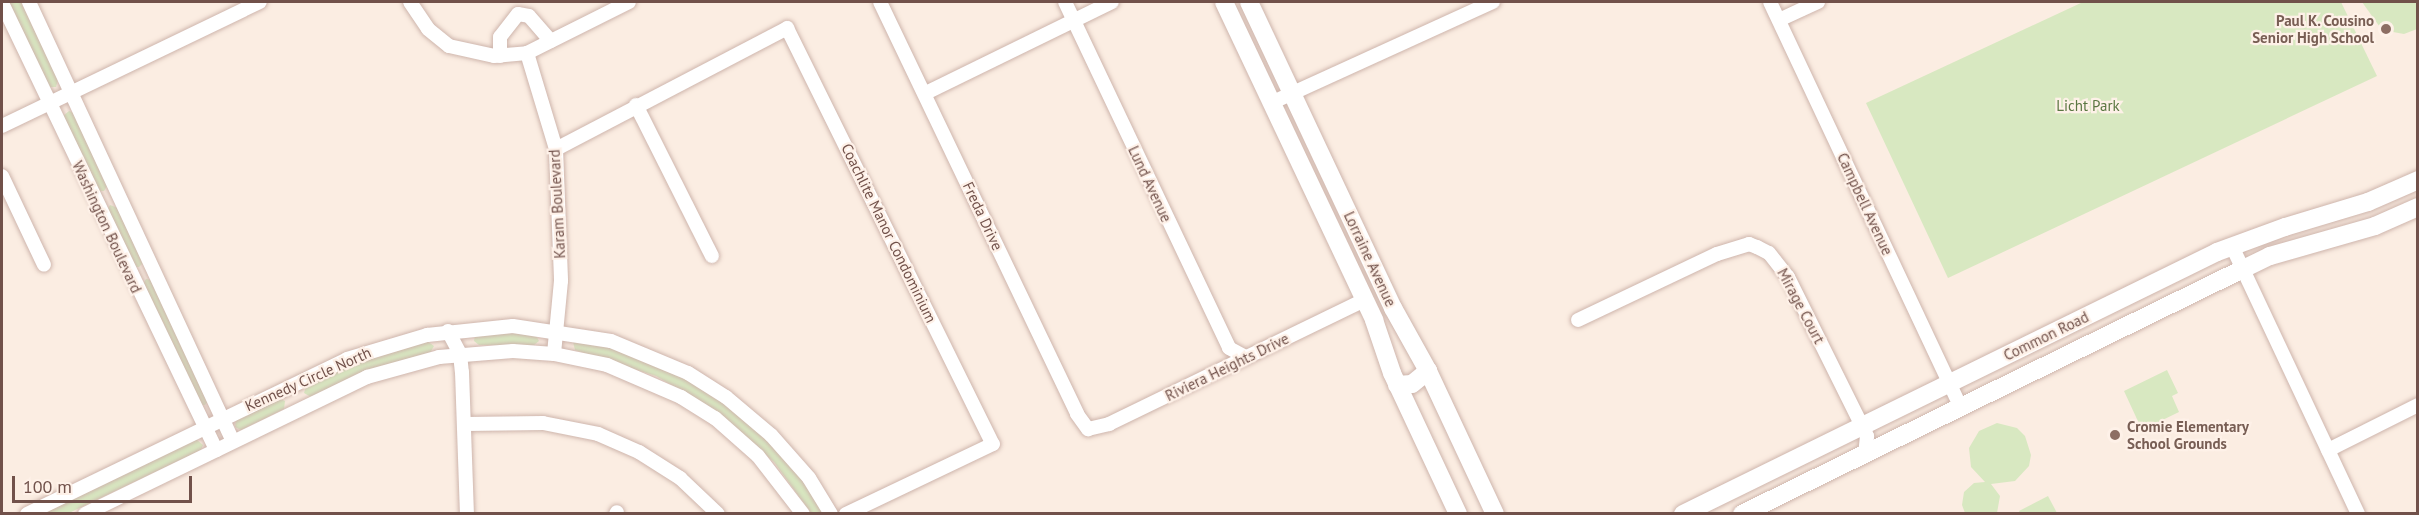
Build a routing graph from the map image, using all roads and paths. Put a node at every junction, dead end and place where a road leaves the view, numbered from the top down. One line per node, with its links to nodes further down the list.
1 (29, 2): 21 (street, Washington Boulevard)
2 (260, 2): 21 (street)
3 (410, 2): 18 (street)
4 (629, 2): 16 (street)
5 (880, 2): 19 (street, Freda Drive)
6 (1065, 2): 15 (street, Lund Avenue)
7 (1112, 2): 15 (street)
8 (1224, 2): 22 (street, Lorraine Avenue)
9 (1249, 2): 20 (street, Lorraine Avenue)
10 (1493, 2): 20 (street)
11 (1770, 2): 14 (street, Campbell Avenue)
12 (1818, 2): 14 (street)
13 (2, 3): 23 (street, Washington Boulevard)
14 (1779, 20): 42 (street, Campbell Avenue)
15 (1074, 21): 19 (street); 40 (street, Lund Avenue)
16 (551, 41): 17 (street); 18 (street)
17 (527, 53): 18 (street); 26 (street, Karam Boulevard)
18 (500, 56)
19 (926, 93): 52 (street, Freda Drive)
20 (1292, 93): 22 (street); 41 (street, Lorraine Avenue)
21 (72, 94): 23 (street); 48 (street, Washington Boulevard)
22 (1272, 103): 34 (street, Lorraine Avenue)
23 (49, 104): 25 (street); 51 (street, Washington Boulevard)
24 (636, 105): 26 (street, Coachlite Manor Condominium); 31 (street); 63 (street, Coachlite Manor Condominium)
25 (2, 126)
26 (556, 149): 36 (street, Karam Boulevard)
27 (2, 176): 32 (street)
28 (2418, 180): 30 (street, Common Road)
29 (2418, 207): 33 (street, Common Road)
30 (2232, 246): 33 (street); 42 (street, Common Road)
31 (712, 256)
32 (44, 265)
33 (2241, 270): 46 (street, Common Road); 55 (street)
34 (1364, 300): 40 (street, Riviera Heights Drive); 43 (street, Lorraine Avenue)
35 (1578, 320): 50 (street, Mirage Court)
36 (558, 330): 37 (street, Kennedy Circle North); 39 (street, Karam Boulevard); 62 (street, Kennedy Circle North)
37 (448, 331): 38 (street); 44 (street, Kennedy Circle North)
38 (460, 354): 39 (street, Kennedy Circle North); 47 (street, Kennedy Circle North); 49 (street)
39 (554, 354): 61 (street, Kennedy Circle North)
40 (1245, 357): 52 (street, Riviera Heights Drive)
41 (1428, 371): 43 (street); 65 (street, Lorraine Avenue)
42 (1949, 383): 46 (street, Campbell Avenue); 50 (street, Common Road)
43 (1397, 385): 64 (street, Lorraine Avenue)
44 (290, 386): 47 (street); 48 (street, Kennedy Circle North)
45 (2418, 405): 55 (street)
46 (1961, 407): 56 (street, Common Road)
47 (301, 408): 53 (street, Kennedy Circle North)
48 (225, 417): 51 (street, Kennedy Circle North); 53 (street, Washington Boulevard)
49 (466, 424): 59 (street); 60 (street)
50 (1860, 425): 56 (street, Mirage Court); 66 (street, Common Road)
51 (203, 429): 54 (street, Washington Boulevard); 57 (street, Kennedy Circle North)
52 (1088, 429)
53 (233, 441): 54 (street, Kennedy Circle North)
54 (216, 450): 58 (street, Kennedy Circle North)
55 (2328, 450): 68 (street)
56 (1864, 454): 67 (street, Common Road)
57 (27, 513)
58 (85, 513)
59 (467, 513)
60 (718, 513)
61 (803, 513)
62 (831, 513)
63 (846, 513)
64 (1458, 513)
65 (1495, 513)
66 (1683, 513)
67 (1742, 513)
68 (2358, 513)

